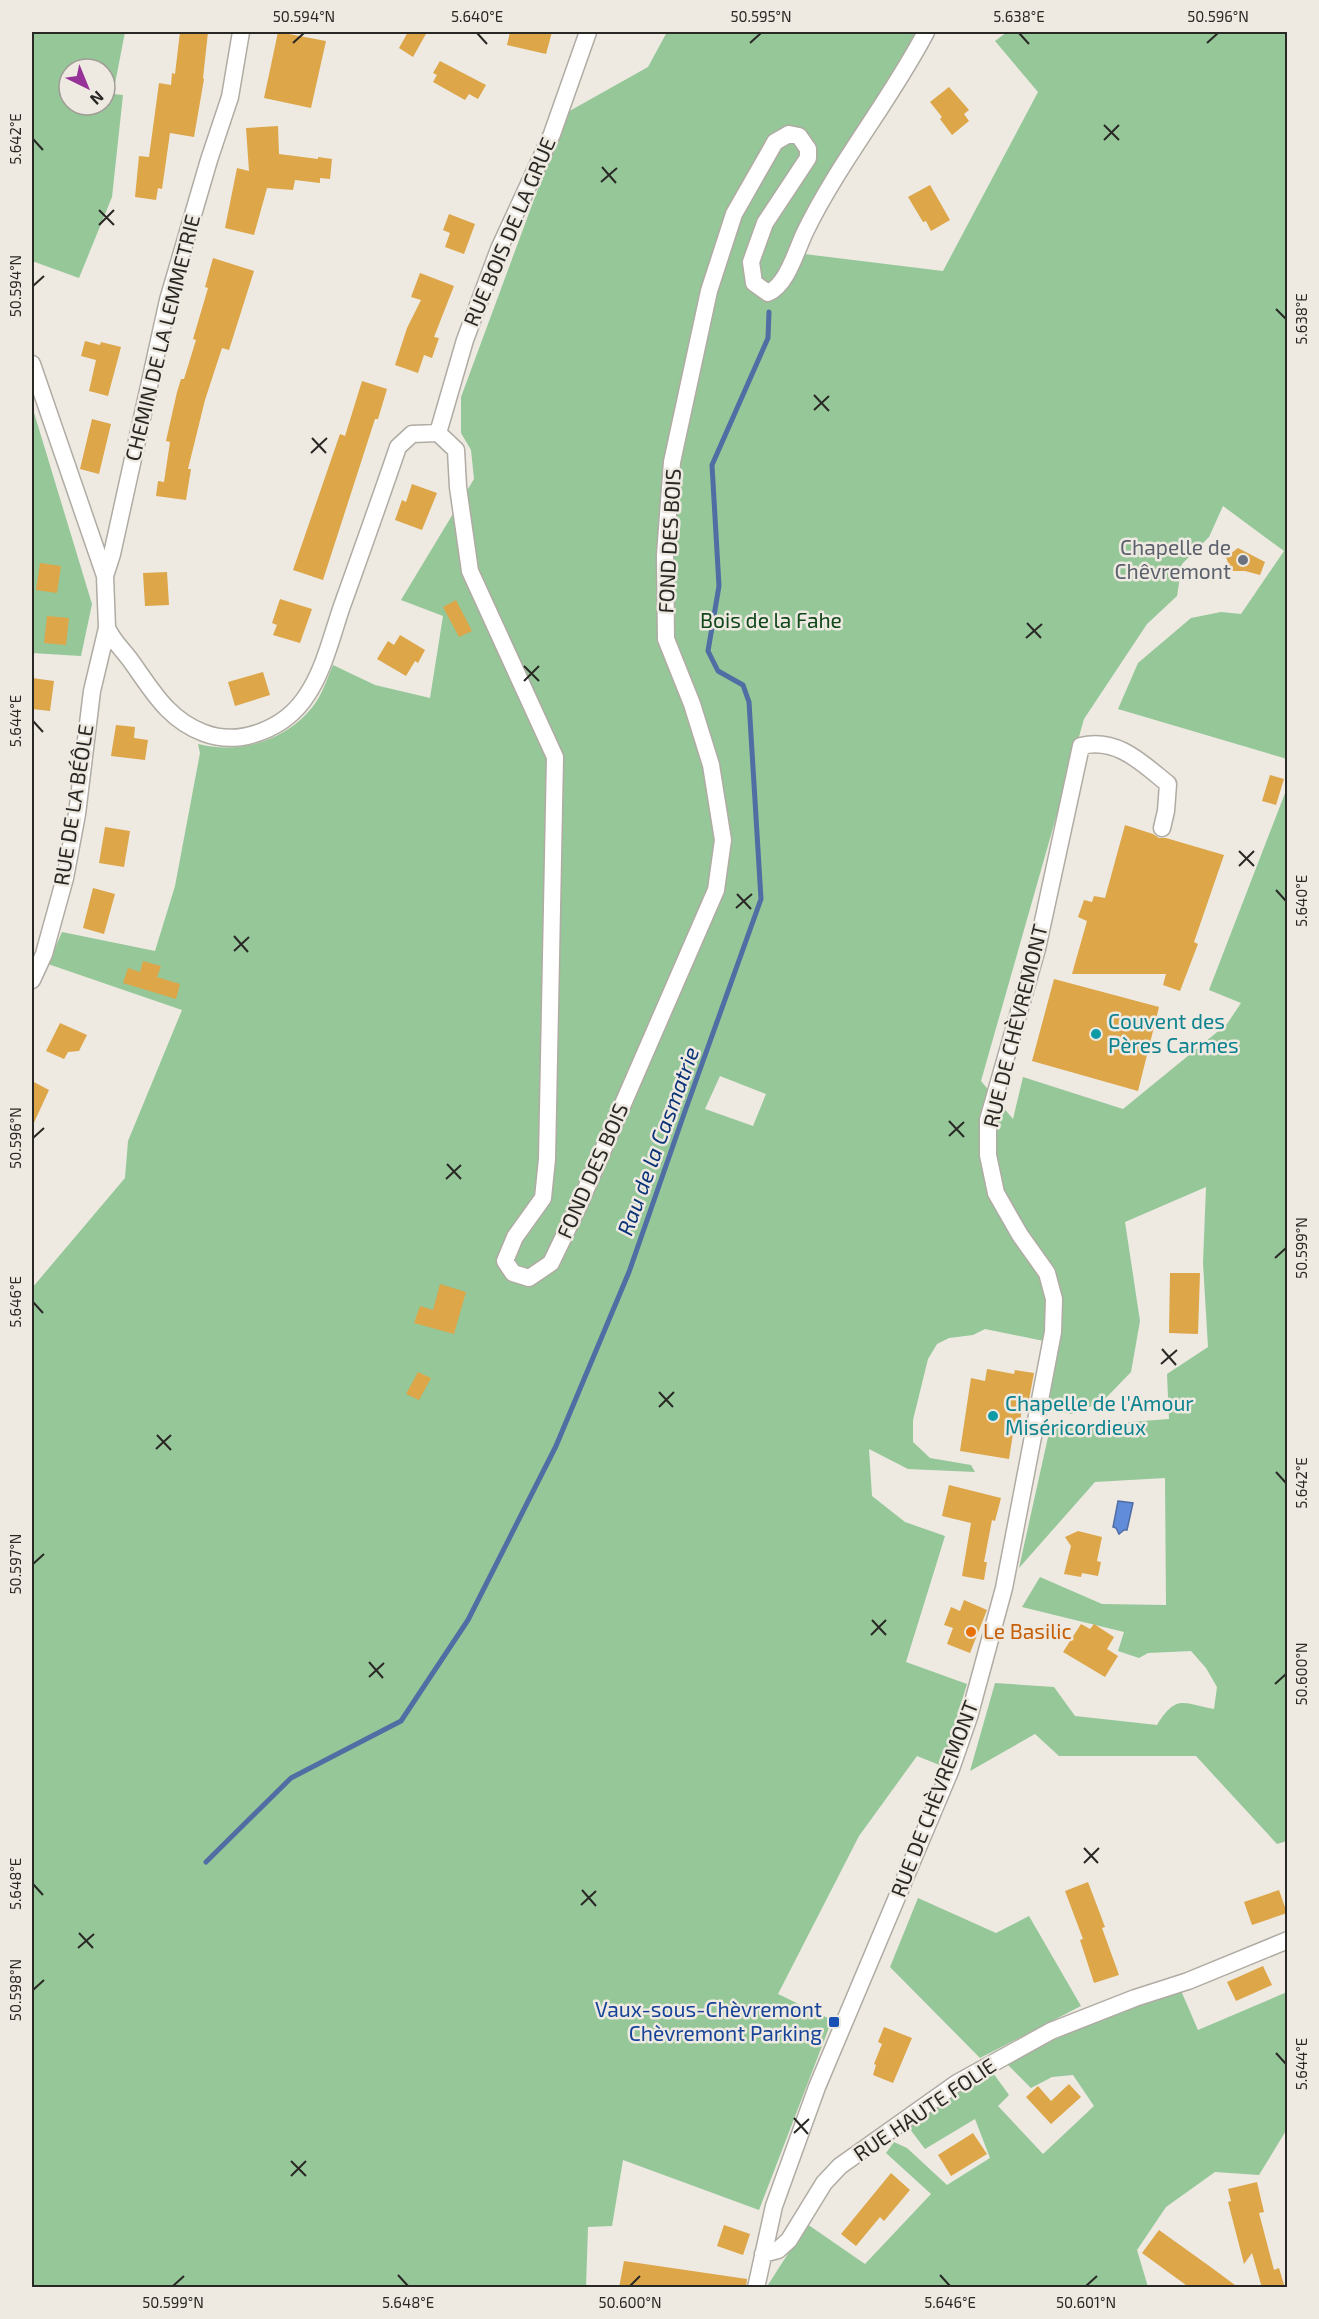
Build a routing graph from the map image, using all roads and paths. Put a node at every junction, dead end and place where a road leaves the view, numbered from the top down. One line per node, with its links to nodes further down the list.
1 (241, 32): 6 (street, CHEMIN DE LA LEMMETRIE)
2 (588, 32): 5 (street, RUE BOIS DE LA GRUE)
3 (926, 32): 5 (street, FOND DES BOIS)
4 (32, 364): 6 (street)
5 (438, 433): 7 (street)
6 (105, 576): 7 (street, RUE DE LA BÉÔLE)
7 (107, 628): 9 (street, RUE DE LA BÉÔLE)
8 (1162, 828): 11 (street, RUE DE CHÈVREMONT)
9 (32, 980)
10 (1287, 1940): 11 (street, RUE HAUTE FOLIE)
11 (763, 2254): 12 (street, RUE DE CHÈVREMONT)
12 (756, 2288)

